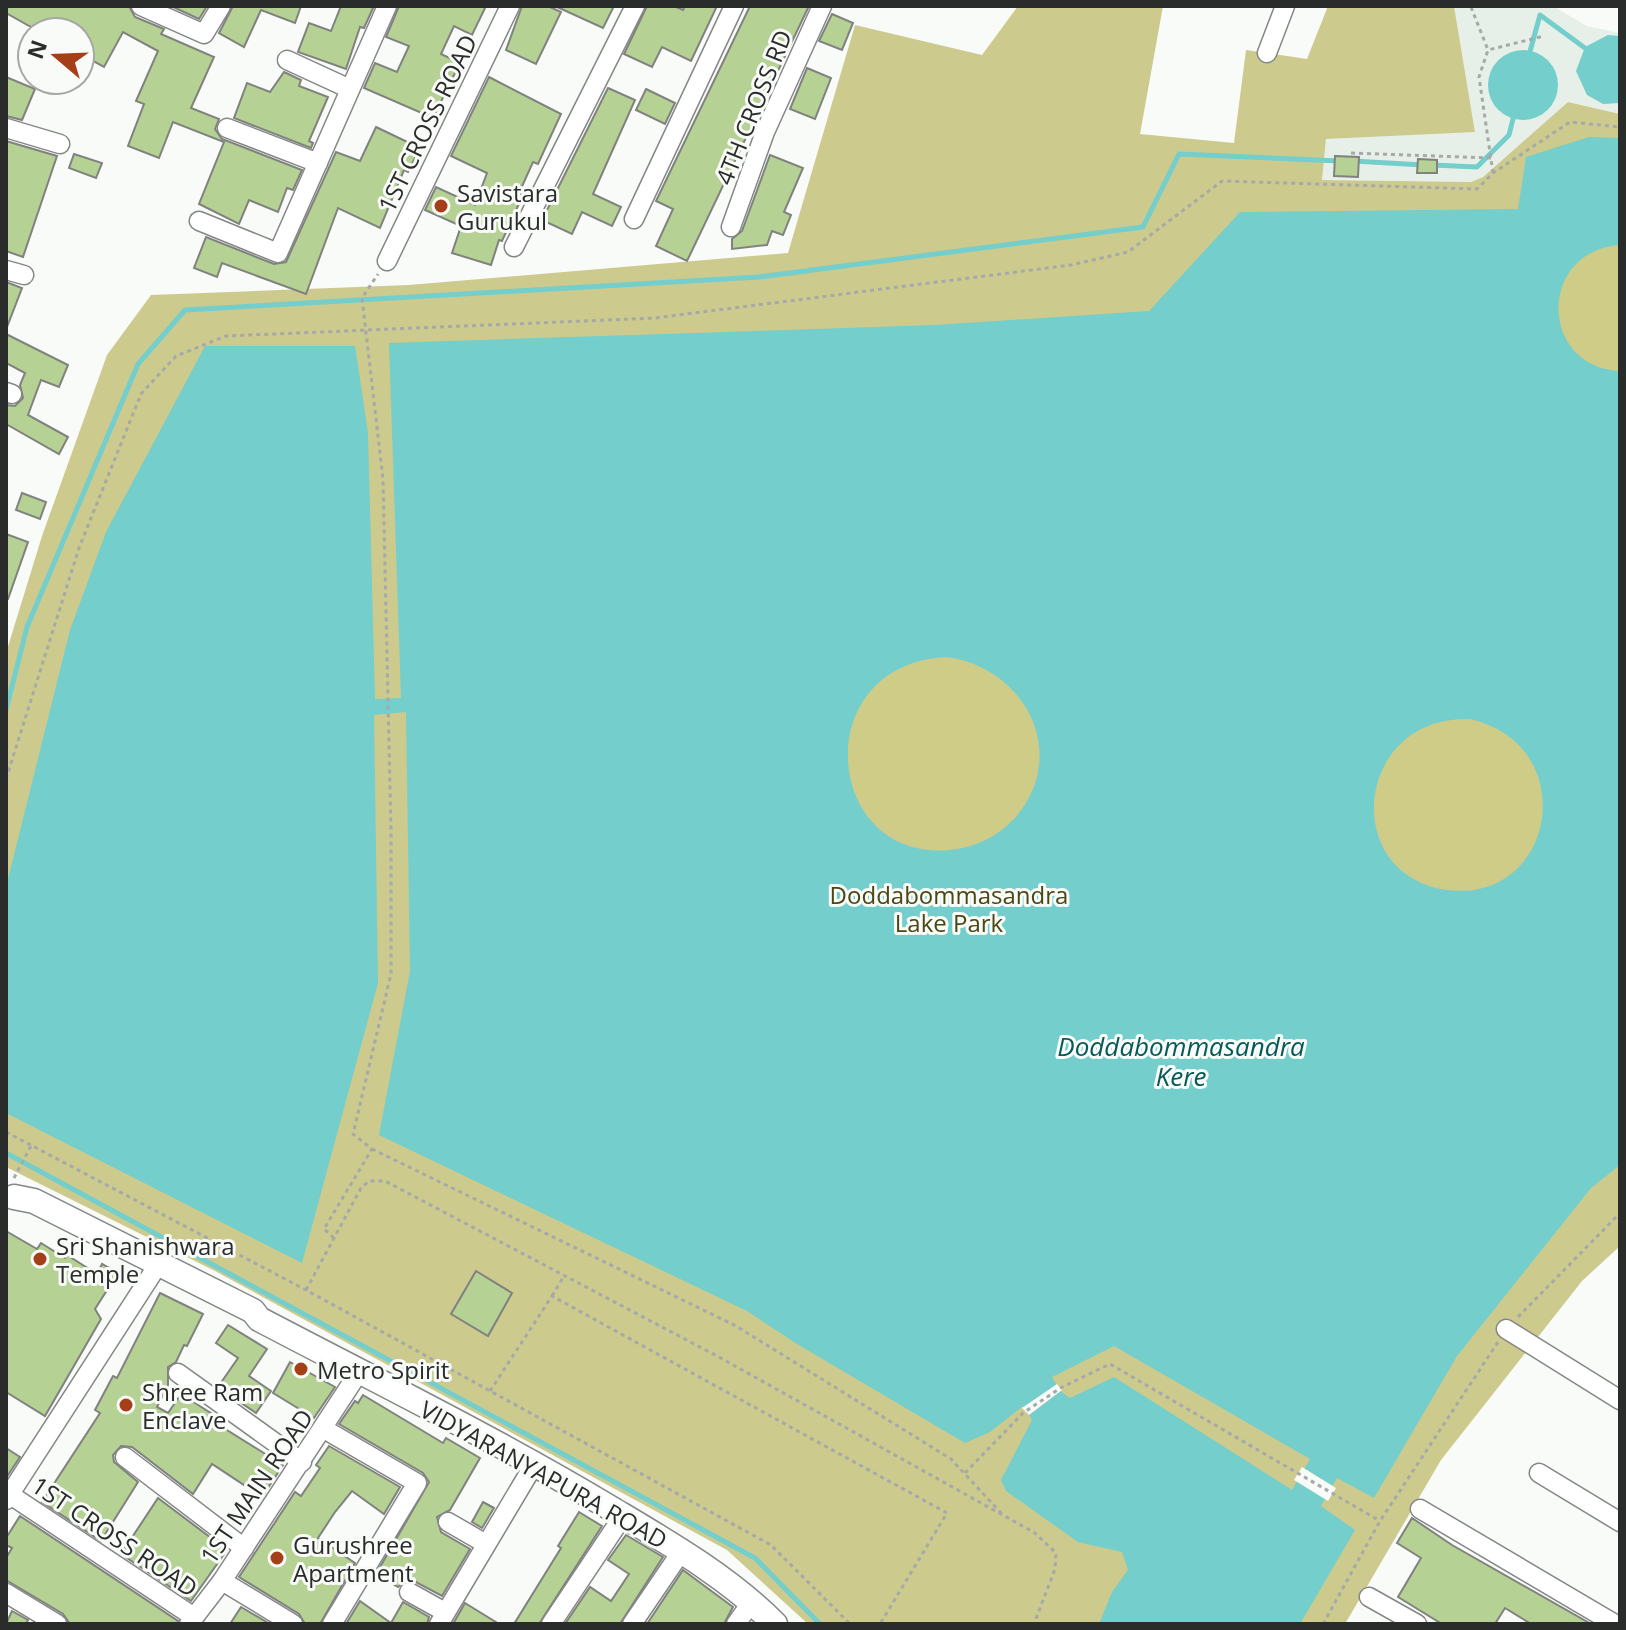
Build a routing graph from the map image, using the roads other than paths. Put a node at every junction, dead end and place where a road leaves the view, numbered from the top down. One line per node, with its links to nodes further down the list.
1 (141, 6): 2 (street)
2 (221, 6)
3 (387, 6): 11 (street)
4 (510, 6): 20 (street, 1ST CROSS ROAD)
5 (635, 6): 19 (street)
6 (734, 6): 16 (street)
7 (822, 6): 18 (street, 4TH CROSS RD)
8 (1285, 6): 9 (street)
9 (1267, 53)
10 (287, 60): 11 (street)
11 (350, 89): 15 (street)
12 (6, 128): 14 (street)
13 (227, 128): 15 (street)
14 (60, 144)
15 (318, 163): 17 (street)
16 (634, 219)
17 (199, 221)
18 (731, 227)
19 (514, 247)
20 (387, 261)
21 (10, 1191): 22 (main road, VIDYARANYAPURA ROAD); 23 (main road, VIDYARANYAPURA ROAD)
22 (152, 1274): 23 (main road, VIDYARANYAPURA ROAD); 33 (street)
23 (259, 1319): 25 (main road, VIDYARANYAPURA ROAD)
24 (1506, 1329): 27 (street)
25 (359, 1372): 28 (street, 1ST MAIN ROAD); 31 (main road, VIDYARANYAPURA ROAD)
26 (178, 1373): 30 (street)
27 (1620, 1400)
28 (324, 1429): 30 (street, 1ST MAIN ROAD); 50 (street)
29 (125, 1457): 39 (street)
30 (302, 1462): 39 (street, 1ST MAIN ROAD)
31 (535, 1463): 35 (main road, VIDYARANYAPURA ROAD); 38 (street)
32 (1539, 1473): 37 (street)
33 (7, 1495): 47 (street, 1ST CROSS ROAD)
34 (1420, 1509): 56 (street)
35 (623, 1516): 40 (main road, VIDYARANYAPURA ROAD); 51 (street)
36 (448, 1522): 38 (street)
37 (1620, 1522)
38 (486, 1544): 46 (street)
39 (244, 1548): 41 (street, 1ST MAIN ROAD)
40 (681, 1552): 45 (main road, VIDYARANYAPURA ROAD); 52 (street)
41 (222, 1581): 47 (street, 1ST MAIN ROAD); 49 (street)
42 (409, 1592): 46 (street)
43 (6, 1593): 48 (street)
44 (1369, 1597): 55 (street)
45 (753, 1600): 53 (street); 54 (main road, VIDYARANYAPURA ROAD)
46 (442, 1618)
47 (191, 1620)
48 (57, 1624)
49 (293, 1624)
50 (332, 1624)
51 (551, 1624)
52 (632, 1624)
53 (736, 1624)
54 (775, 1624)
55 (1417, 1624)
56 (1615, 1624)

